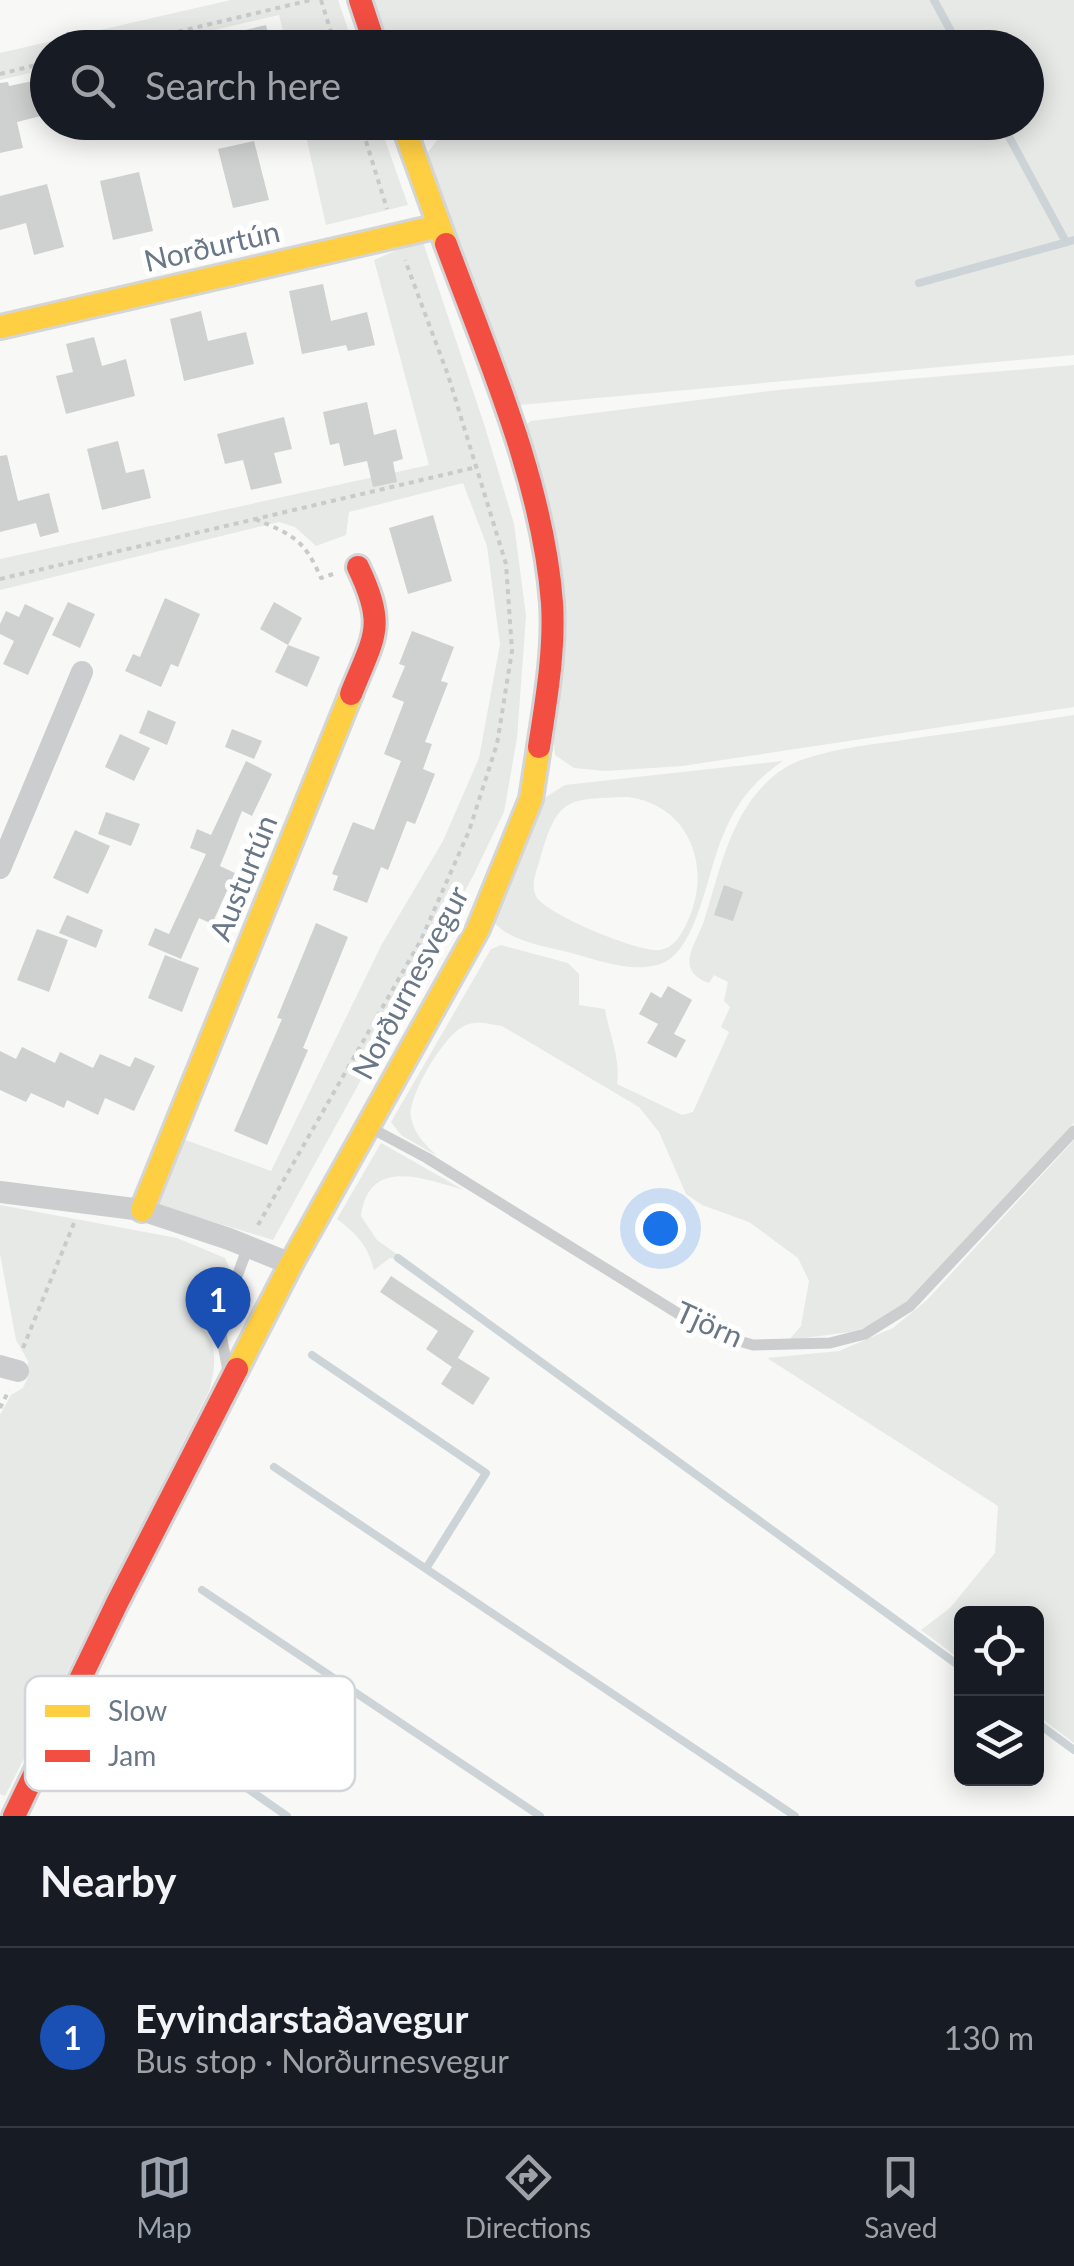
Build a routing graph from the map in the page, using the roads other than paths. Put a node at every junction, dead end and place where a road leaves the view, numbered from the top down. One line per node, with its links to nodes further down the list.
1 (360, 0): 2 (street)
2 (370, 30)
3 (408, 140): 4 (street, Norðurnesvegur)
4 (439, 226): 5 (street, Norðurtún); 9 (street, Norðurnesvegur)
5 (0, 327)
6 (358, 568): 12 (street, Austurtún)
7 (82, 672): 8 (street)
8 (0, 868)
9 (368, 1126): 10 (lane, Tjörn); 14 (street, Norðurnesvegur)
10 (1074, 1131)
11 (0, 1192): 12 (street)
12 (142, 1210): 13 (street)
13 (248, 1246): 14 (street); 15 (lane)
14 (291, 1264): 15 (street, Norðurnesvegur)
15 (230, 1382): 16 (street, Norðurnesvegur)
16 (82, 1676)
17 (26, 1791): 18 (street, Norðurnesvegur)
18 (14, 1816)

